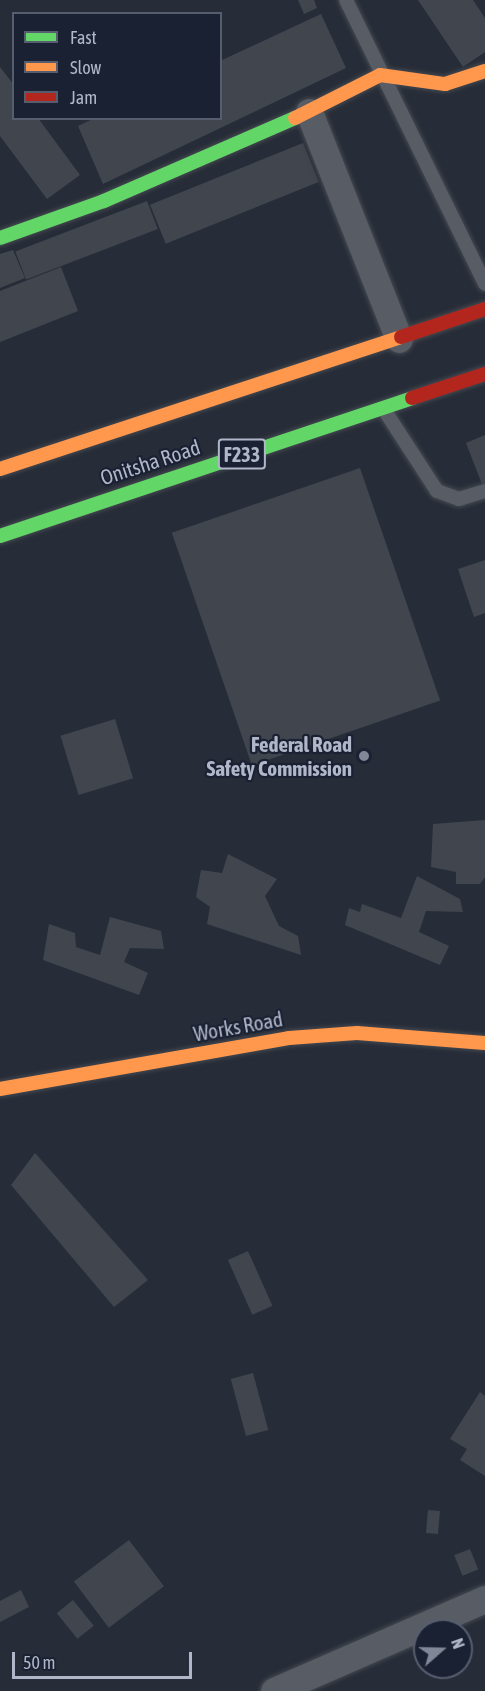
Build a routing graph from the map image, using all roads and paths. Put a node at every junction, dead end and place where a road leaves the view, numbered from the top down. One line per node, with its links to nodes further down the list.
1 (346, 0): 3 (lane)
2 (485, 71): 3 (main road)
3 (380, 75): 4 (main road); 6 (lane)
4 (309, 112): 5 (main road); 8 (street)
5 (0, 238)
6 (485, 284)
7 (485, 309): 8 (main road, Onitsha Road)
8 (399, 339): 11 (main road, Onitsha Road)
9 (485, 374): 10 (main road, Onitsha Road / F233)
10 (383, 408): 12 (lane); 13 (main road, Onitsha Road / F233)
11 (0, 469)
12 (485, 491)
13 (0, 536)
14 (485, 1043): 15 (main road, Works Road)
15 (0, 1089)
16 (485, 1599): 17 (street)
17 (274, 1691)

